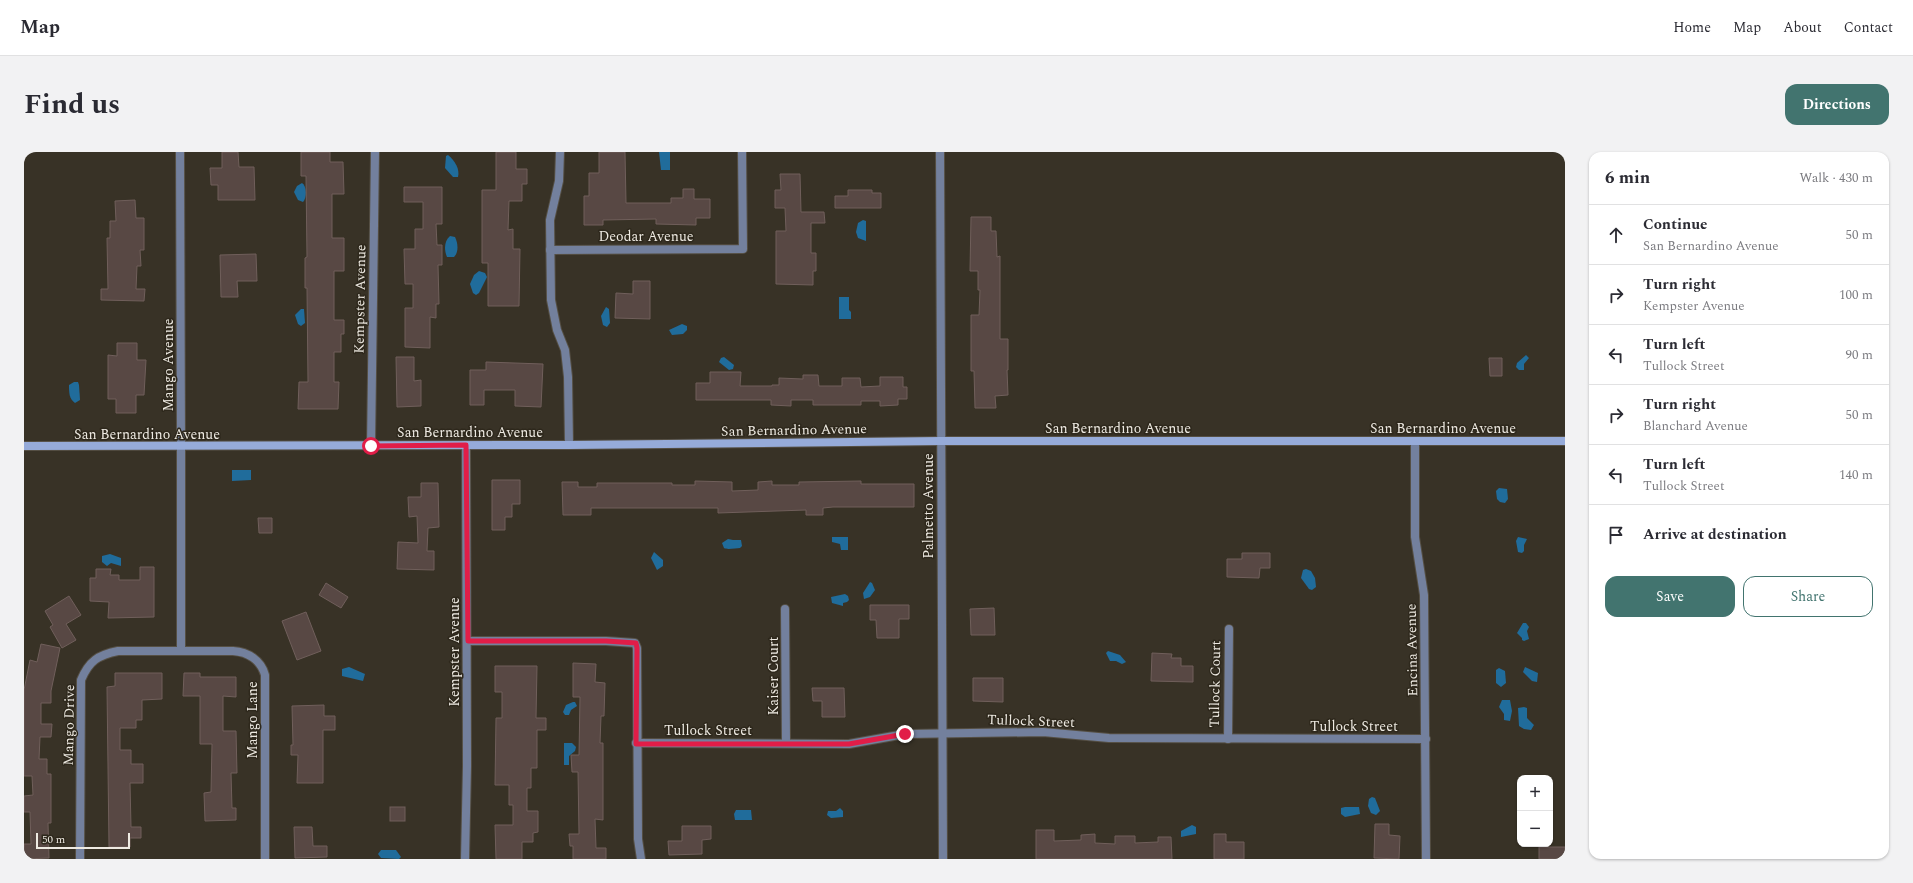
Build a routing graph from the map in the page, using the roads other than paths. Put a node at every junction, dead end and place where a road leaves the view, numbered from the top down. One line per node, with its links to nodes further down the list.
1 (180, 152): 14 (street, Mango Avenue)
2 (375, 152): 13 (street, Kempster Avenue)
3 (560, 152): 6 (street)
4 (742, 152): 6 (street, Deodar Avenue)
5 (940, 152): 7 (street, Palmetto Avenue)
6 (550, 250): 11 (street)
7 (941, 441): 8 (main road, San Bernardino Avenue); 11 (main road, San Bernardino Avenue); 19 (street, Palmetto Avenue)
8 (1415, 441): 9 (main road, San Bernardino Avenue); 21 (street, Encina Avenue)
9 (1565, 441)
10 (466, 445): 11 (main road, San Bernardino Avenue); 13 (main road, San Bernardino Avenue); 17 (street, Kempster Avenue)
11 (569, 445)
12 (24, 446): 14 (main road, San Bernardino Avenue)
13 (371, 446): 14 (main road, San Bernardino Avenue)
14 (181, 447): 18 (street, Mango Avenue)
15 (785, 608): 22 (street, Kaiser Court)
16 (1229, 629): 20 (street, Tullock Court)
17 (468, 641): 23 (street); 26 (street, Kempster Avenue)
18 (181, 651): 24 (street, Mango Drive); 25 (street, Mango Lane)
19 (942, 733): 20 (street, Tullock Street); 22 (street, Tullock Street); 28 (street, Palmetto Avenue)
20 (1228, 739): 21 (street, Tullock Street)
21 (1426, 739): 29 (street, Encina Avenue)
22 (786, 743): 23 (street, Tullock Street)
23 (636, 744): 27 (street)
24 (80, 859)
25 (265, 859)
26 (465, 859)
27 (641, 859)
28 (943, 859)
29 (1426, 859)

